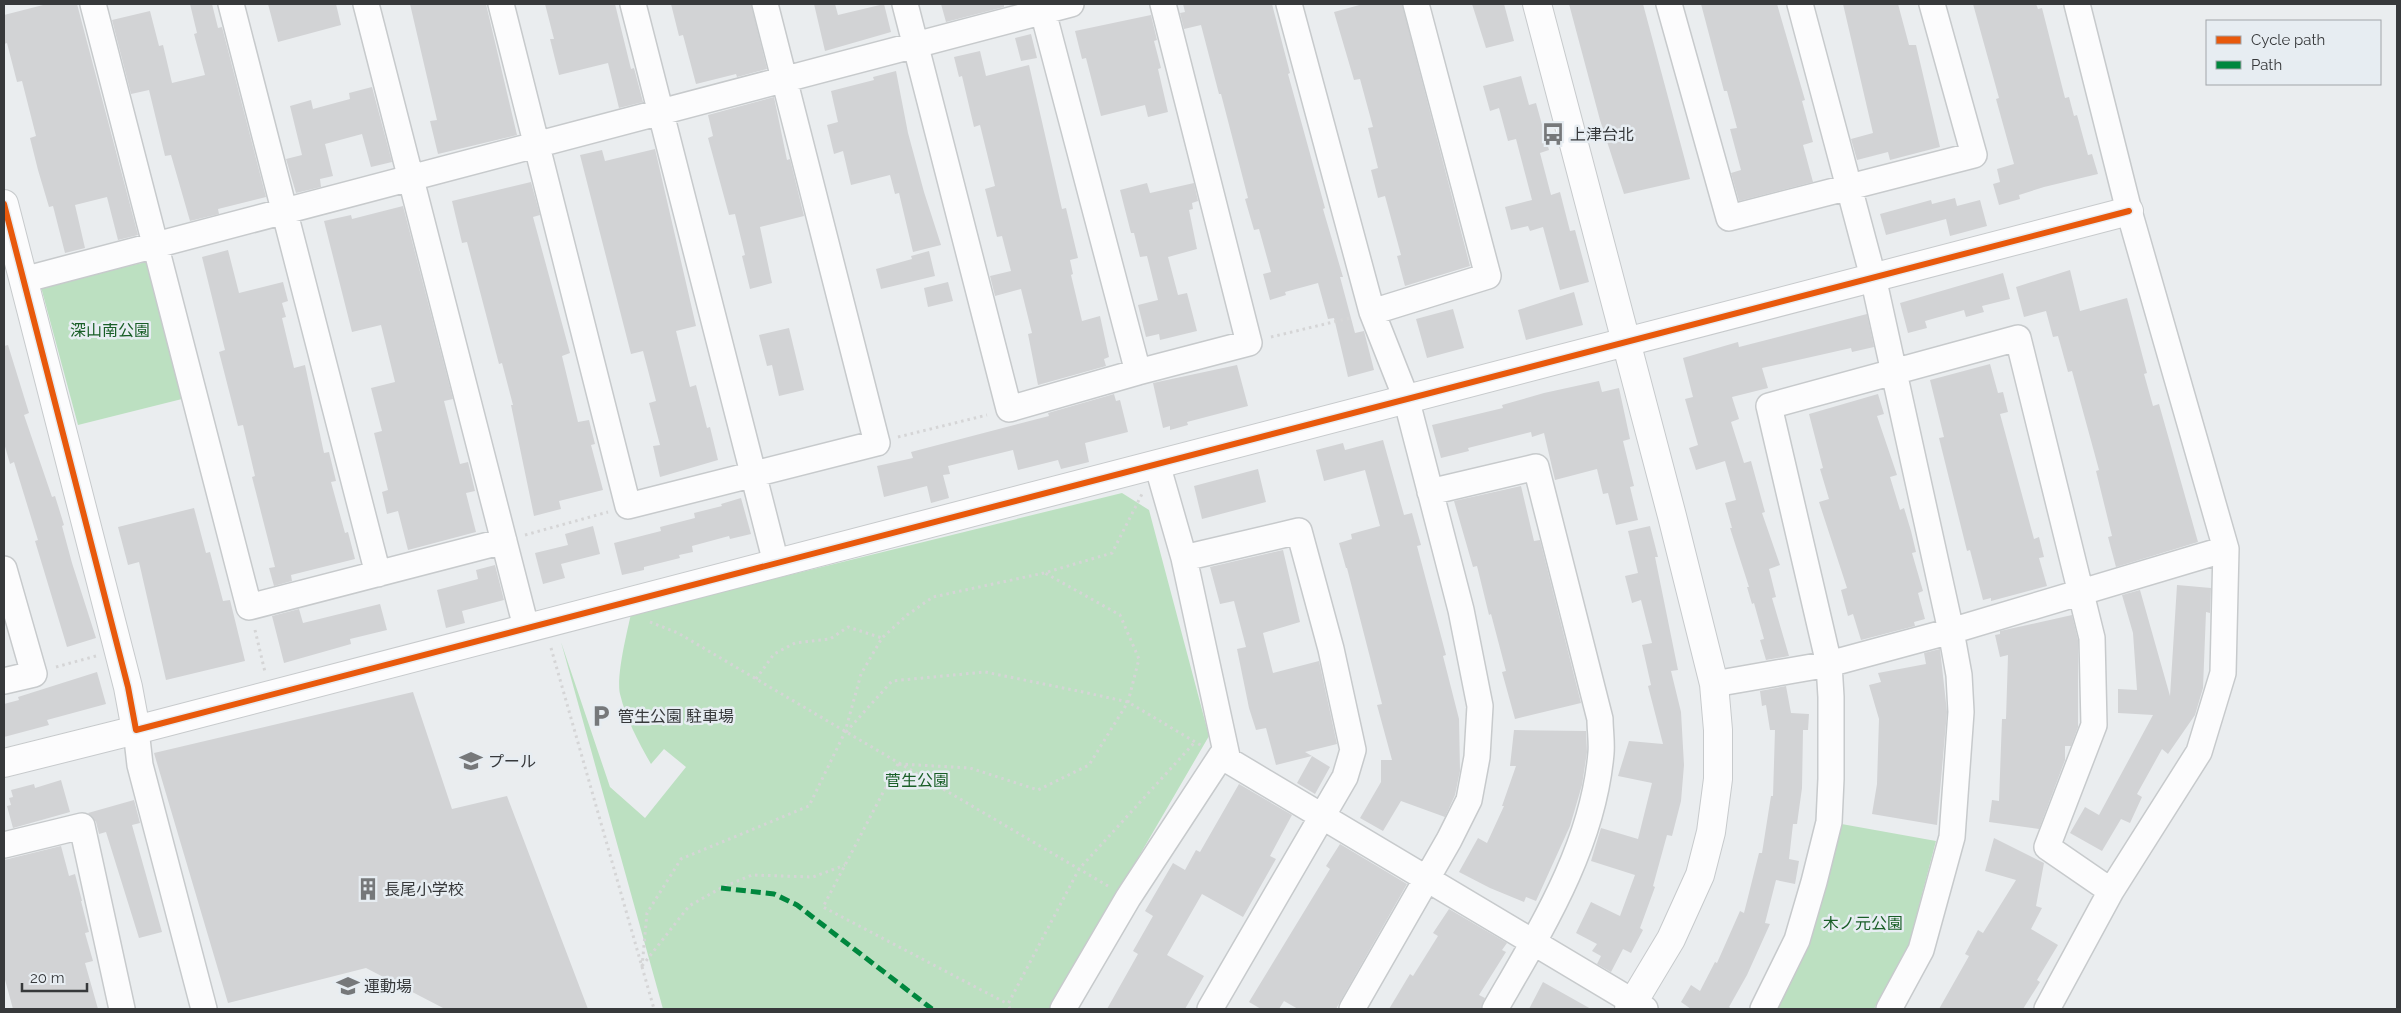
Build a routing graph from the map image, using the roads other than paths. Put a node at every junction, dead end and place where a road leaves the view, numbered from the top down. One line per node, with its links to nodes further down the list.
1 (93, 4): 27 (street)
2 (231, 4): 25 (street)
3 (366, 4): 22 (street)
4 (500, 4): 21 (street)
5 (633, 4): 20 (street)
6 (765, 4): 19 (street)
7 (905, 4): 18 (street)
8 (1071, 4): 17 (street)
9 (1163, 4): 32 (street)
10 (1289, 4): 30 (street)
11 (1416, 4): 30 (street)
12 (1537, 4): 31 (street)
13 (1668, 4): 23 (street)
14 (1800, 4): 23 (street)
15 (1932, 4): 23 (street)
16 (2077, 4): 26 (street)
17 (1042, 7): 18 (street); 32 (street)
18 (916, 45): 19 (street); 32 (street)
19 (784, 79): 20 (street); 36 (street)
20 (661, 112): 21 (street); 36 (street)
21 (536, 144): 22 (street); 36 (street)
22 (410, 178): 25 (street); 38 (street)
23 (1849, 187): 28 (street)
24 (4, 204): 29 (street)
25 (284, 211): 27 (street); 43 (street)
26 (2129, 211): 28 (street); 39 (street)
27 (156, 245): 29 (street); 43 (street)
28 (1873, 277): 31 (street); 33 (street)
29 (23, 280): 50 (street)
30 (1372, 312): 34 (street)
31 (1627, 342): 34 (street); 49 (street)
32 (1138, 372)
33 (1893, 373): 44 (street); 46 (street); 47 (street)
34 (1406, 398): 35 (street); 37 (street)
35 (1157, 464): 40 (street); 41 (street)
36 (754, 474): 41 (street)
37 (1430, 492): 55 (street); 57 (street)
38 (504, 541): 43 (street); 45 (street)
39 (2226, 549): 44 (street); 56 (street)
40 (1184, 558): 51 (street); 53 (street)
41 (776, 563): 45 (street)
42 (4, 569): 48 (street)
43 (378, 574)
44 (2081, 592): 46 (street); 56 (street)
45 (535, 625): 50 (street)
46 (1951, 632): 47 (street); 66 (street)
47 (1829, 664): 49 (street); 65 (street)
48 (4, 681)
49 (1714, 684): 58 (street)
50 (136, 730): 52 (street); 60 (street)
51 (1224, 759): 53 (street); 61 (street)
52 (4, 763)
53 (1321, 817): 55 (street); 62 (street)
54 (4, 845): 59 (street)
55 (1426, 880): 57 (street); 63 (street)
56 (2111, 891): 67 (street)
57 (1534, 943): 58 (street); 64 (street)
58 (1636, 1007)
59 (122, 1009)
60 (204, 1009)
61 (1063, 1009)
62 (1210, 1009)
63 (1352, 1009)
64 (1495, 1009)
65 (1763, 1009)
66 (1889, 1009)
67 (2047, 1009)

